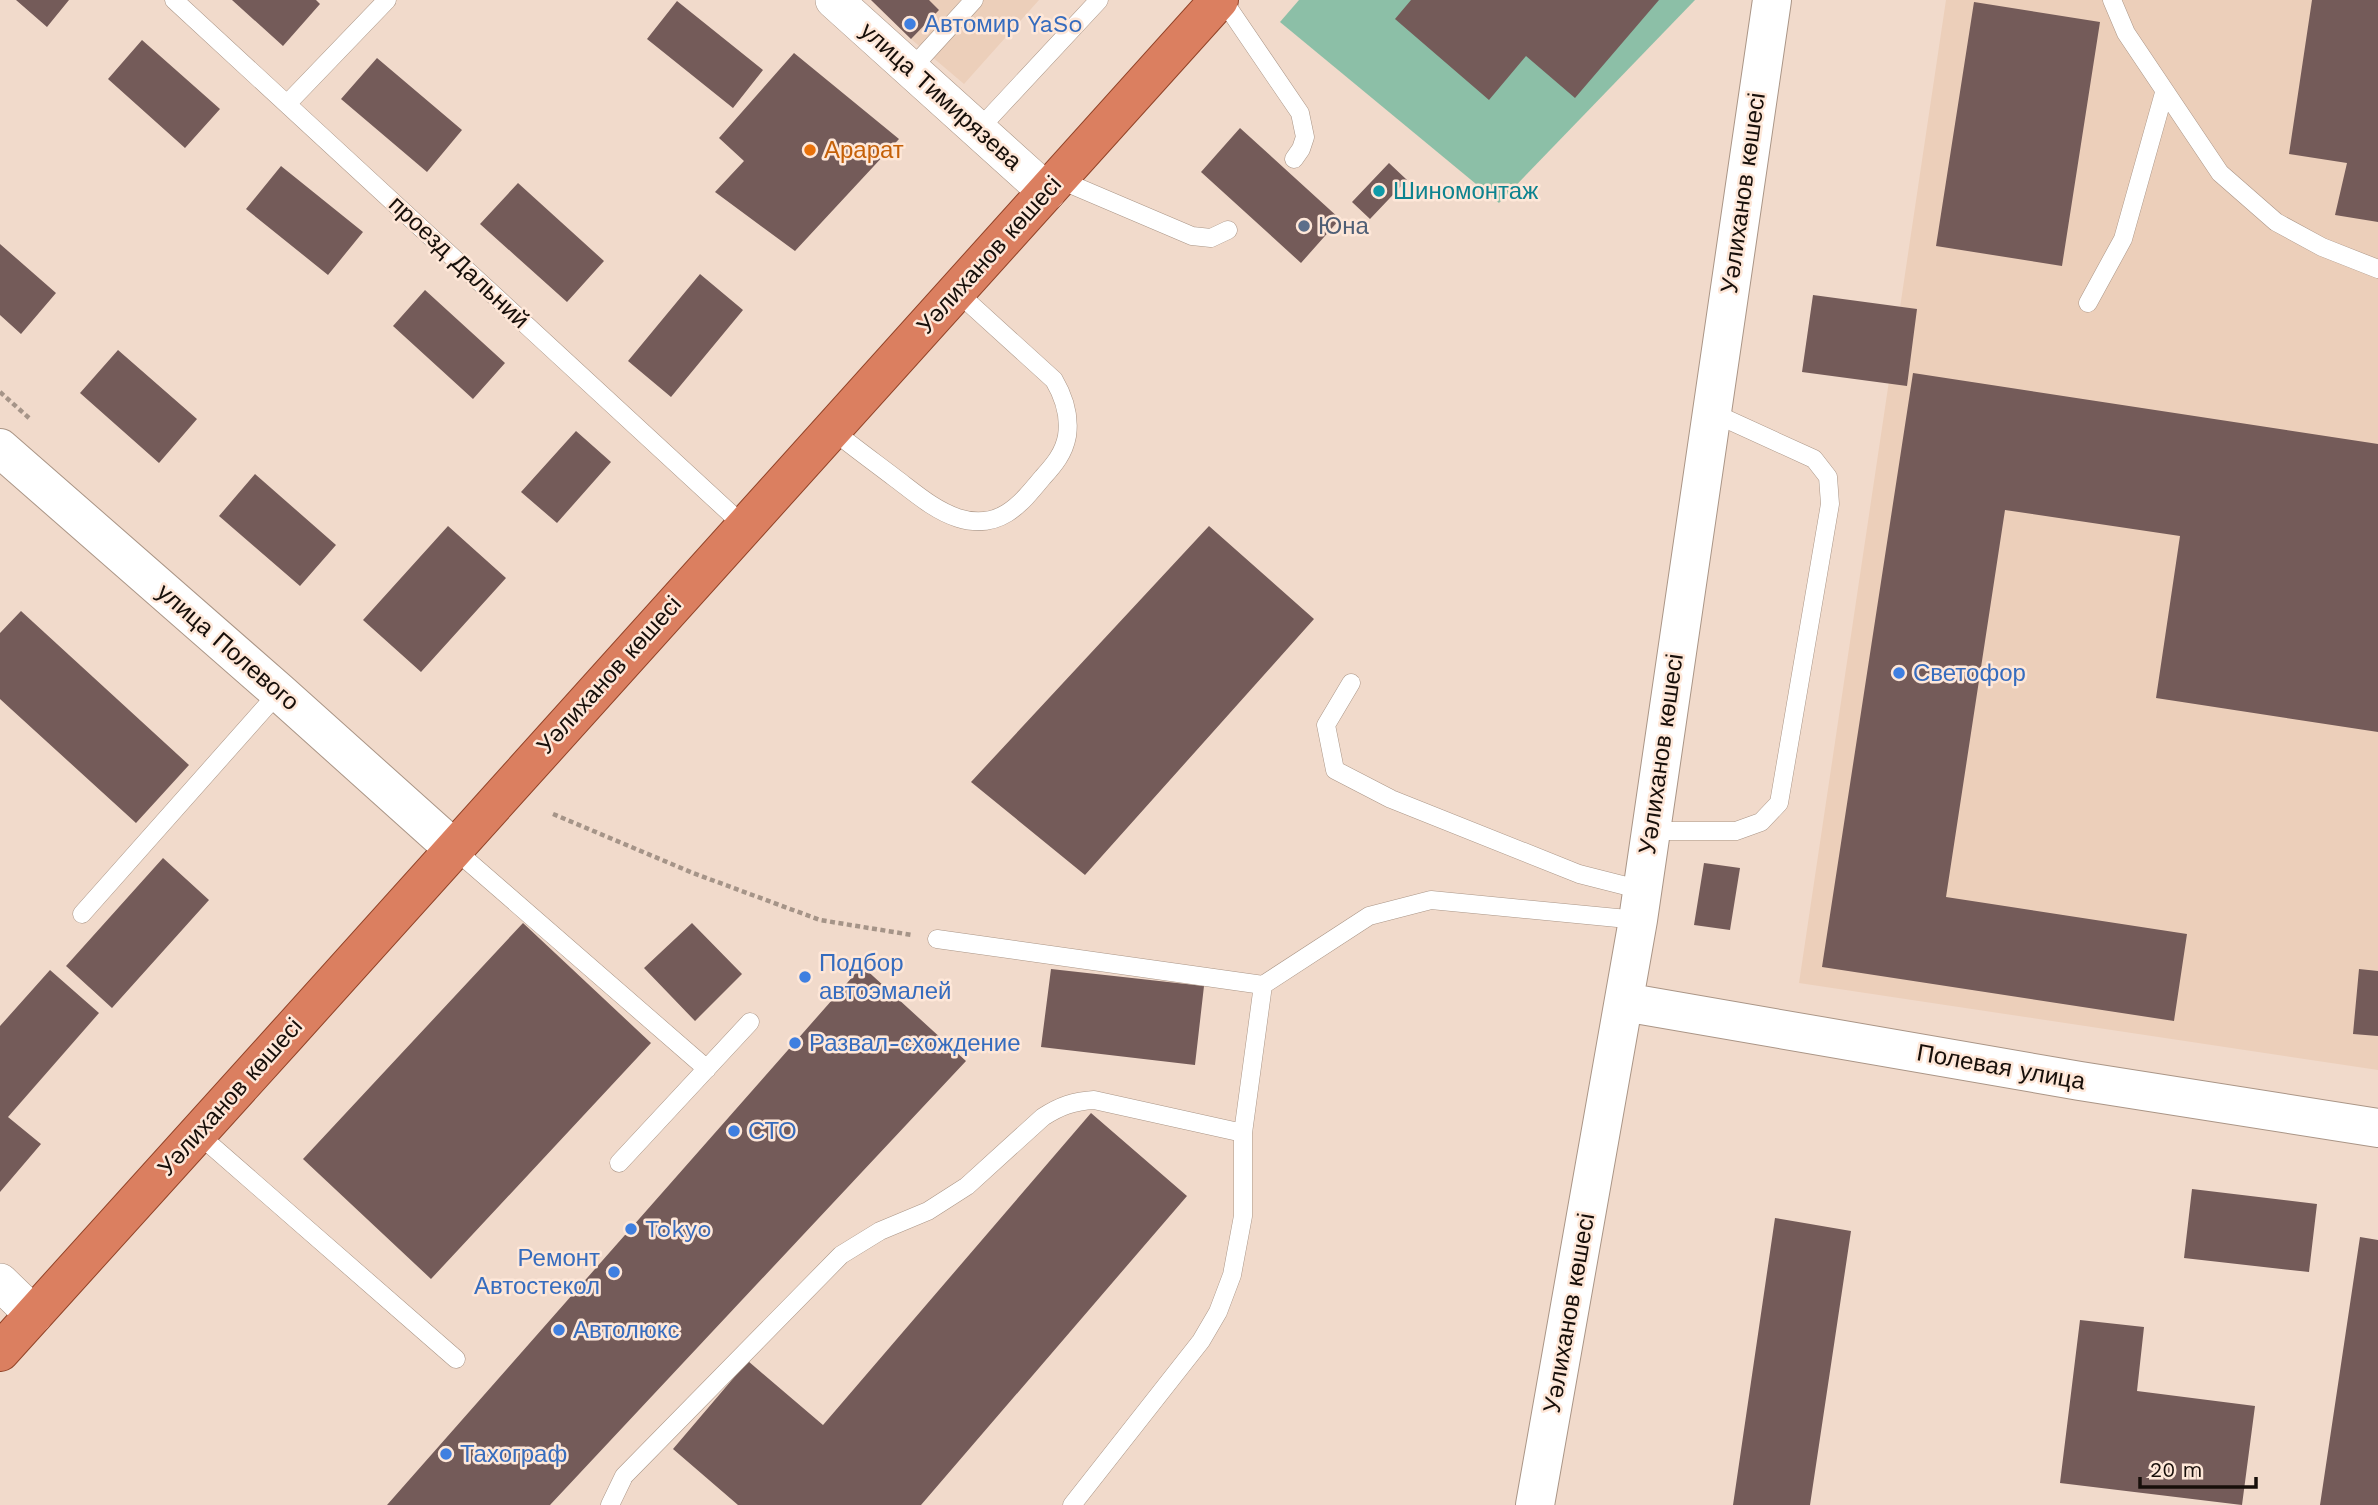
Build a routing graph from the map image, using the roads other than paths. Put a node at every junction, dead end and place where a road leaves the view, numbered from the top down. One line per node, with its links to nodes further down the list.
1 (174, 0): 11 (lane, проезд Дальний)
2 (387, 0): 11 (lane)
3 (834, 0): 9 (street, улица Тимирязева)
4 (974, 0): 9 (lane)
5 (1099, 0): 12 (lane)
6 (1221, 0): 13 (lane); 14 (highway, Уәлиханов көшесі)
7 (1772, 0): 19 (street, Уәлиханов көшесі)
8 (2112, 0): 10 (lane)
9 (912, 68): 12 (street, улица Тимирязева)
10 (2164, 93): 16 (lane); 18 (lane)
11 (287, 104): 22 (lane, проезд Дальний)
12 (979, 129): 14 (street, улица Тимирязева)
13 (1294, 159)
14 (1053, 185): 15 (lane); 17 (highway, Уәлиханов көшесі)
15 (1228, 230)
16 (2378, 269)
17 (956, 291): 20 (highway, Уәлиханов көшесі); 20 (lane)
18 (2088, 303)
19 (1711, 412): 25 (street, Уәлиханов көшесі); 25 (lane)
20 (831, 429): 22 (highway, Уәлиханов көшесі)
21 (0, 448): 24 (street, улица Полевого)
22 (743, 525): 26 (highway, Уәлиханов көшесі)
23 (1350, 683): 27 (lane)
24 (279, 692): 26 (street, улица Полевого); 28 (lane)
25 (1649, 831): 27 (street, Уәлиханов көшесі)
26 (454, 849): 33 (lane); 35 (highway, Уәлиханов көшесі)
27 (1640, 905): 30 (lane); 31 (street, Уәлиханов көшесі)
28 (82, 914)
29 (937, 939): 30 (lane)
30 (1264, 985): 36 (lane)
31 (1624, 1002): 34 (street, Полевая улица); 44 (street, Уәлиханов көшесі)
32 (750, 1022): 33 (lane)
33 (707, 1069): 37 (lane)
34 (2378, 1128)
35 (197, 1133): 39 (highway, Уәлиханов көшесі); 41 (lane)
36 (1243, 1133): 42 (lane); 43 (lane)
37 (619, 1163)
38 (0, 1282): 39 (street)
39 (34, 1315): 40 (highway, Уәлиханов көшесі)
40 (0, 1352)
41 (456, 1359)
42 (610, 1505)
43 (1072, 1505)
44 (1535, 1505)

